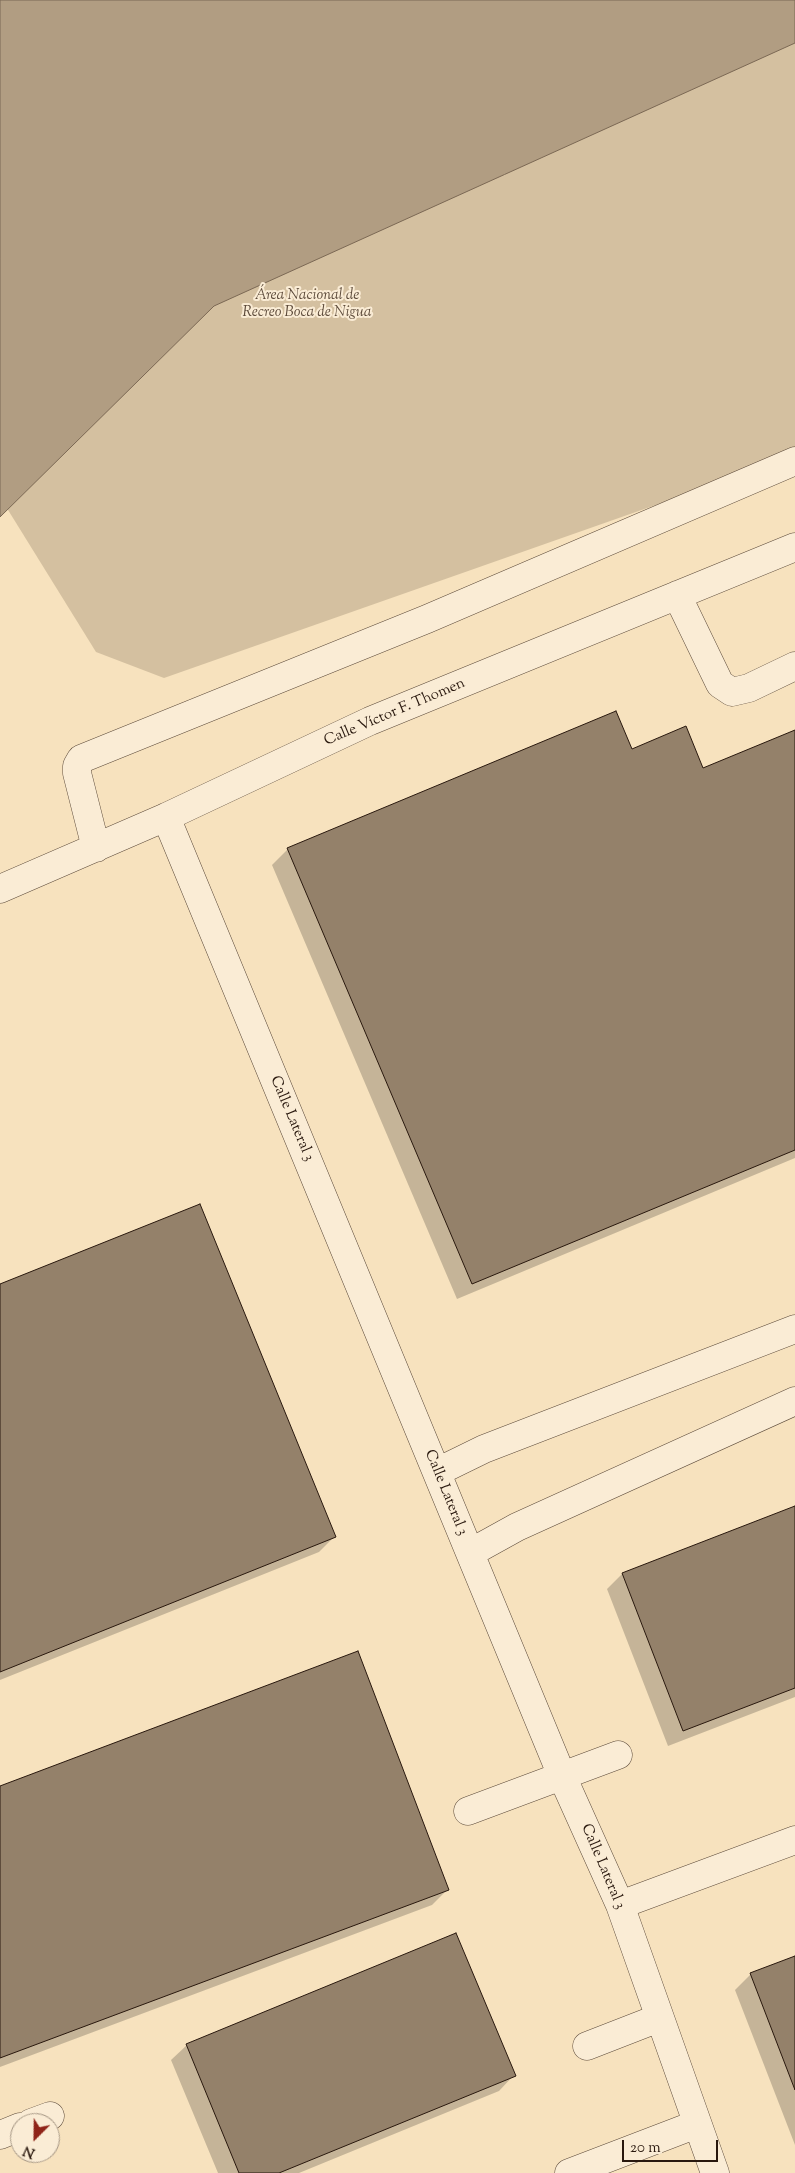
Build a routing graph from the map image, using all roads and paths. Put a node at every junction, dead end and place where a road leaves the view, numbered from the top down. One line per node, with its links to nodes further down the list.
1 (795, 461): 6 (street)
2 (795, 547): 3 (street, Calle Víctor F. Thomen)
3 (677, 595): 4 (street); 5 (street, Calle Víctor F. Thomen)
4 (795, 666)
5 (166, 818): 6 (street, Calle Víctor F. Thomen); 10 (street, Calle Lateral 3)
6 (96, 848): 7 (street, Calle Víctor F. Thomen)
7 (0, 889)
8 (795, 1329): 10 (street)
9 (795, 1401): 11 (street)
10 (437, 1472): 11 (street, Calle Lateral 3)
11 (470, 1553): 13 (street, Calle Lateral 3)
12 (618, 1755): 13 (street)
13 (562, 1776): 14 (street); 16 (street, Calle Lateral 3)
14 (468, 1811)
15 (795, 1840): 16 (street)
16 (620, 1905): 17 (street, Calle Lateral 3)
17 (659, 2018): 18 (street); 19 (street, Calle Lateral 3)
18 (587, 2046)
19 (697, 2124): 20 (street); 21 (street, Calle Lateral 3)
20 (569, 2173)
21 (715, 2173)

